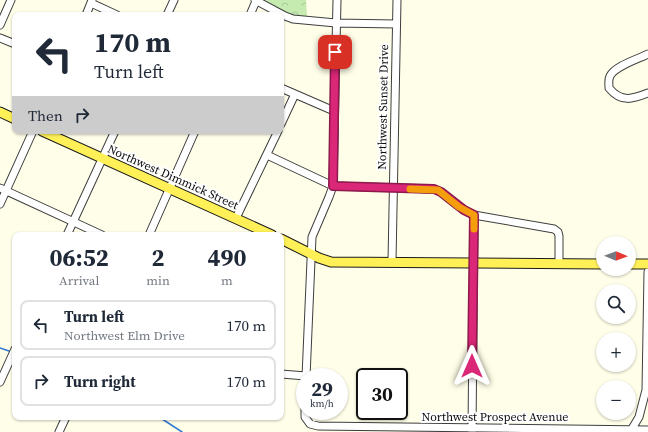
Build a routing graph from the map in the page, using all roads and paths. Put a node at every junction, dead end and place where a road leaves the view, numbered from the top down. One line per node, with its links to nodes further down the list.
1 (11, 0): 14 (street)
2 (174, 0): 9 (street)
3 (255, 0): 10 (street); 11 (street)
4 (337, 0): 13 (street)
5 (397, 0): 15 (street, Northwest Sunset Drive)
6 (92, 2): 7 (street); 8 (street)
7 (87, 12)
8 (111, 12)
9 (168, 12)
10 (251, 12)
11 (277, 12)
12 (284, 16): 13 (street)
13 (336, 23): 15 (street); 23 (street)
14 (0, 24)
15 (396, 24): 34 (street, Northwest Sunset Drive)
16 (0, 38): 17 (street)
17 (12, 43)
18 (648, 54): 20 (street)
19 (284, 89): 21 (street)
20 (648, 93)
21 (295, 94): 23 (street); 25 (street)
22 (0, 112): 24 (main road)
23 (334, 112): 33 (street)
24 (12, 118)
25 (284, 118)
26 (31, 134): 35 (street)
27 (48, 134): 32 (main road, Northwest Dimmick Street)
28 (114, 134): 32 (street)
29 (194, 134): 36 (street)
30 (276, 134): 31 (street)
31 (266, 155): 33 (street); 39 (street)
32 (102, 159): 36 (main road, Northwest Dimmick Street); 40 (street)
33 (333, 186): 34 (street); 46 (street)
34 (393, 188): 38 (street); 47 (street, Northwest Sunset Drive)
35 (3, 189): 37 (street); 40 (street)
36 (170, 189): 39 (main road, Northwest Dimmick Street); 43 (street)
37 (0, 204)
38 (474, 215): 48 (street); 49 (street)
39 (236, 218): 44 (main road, Northwest Dimmick Street)
40 (73, 222): 41 (street); 42 (street)
41 (68, 232)
42 (95, 232)
43 (150, 232)
44 (266, 232)
45 (284, 240): 46 (main road)
46 (311, 253): 47 (main road); 55 (street)
47 (392, 262): 48 (main road)
48 (473, 263): 49 (main road); 61 (street)
49 (559, 264): 50 (main road)
50 (596, 264)
51 (636, 264): 52 (main road)
52 (648, 264)
53 (648, 272): 63 (street)
54 (12, 356): 58 (street)
55 (306, 368)
56 (284, 374): 57 (street)
57 (296, 375)
58 (0, 382)
59 (65, 420): 64 (street)
60 (307, 420): 61 (street, Northwest Prospect Avenue)
61 (472, 430): 63 (street, Northwest Prospect Avenue)
62 (648, 430): 63 (street, Northwest Prospect Avenue)
63 (630, 431)
64 (59, 432)

